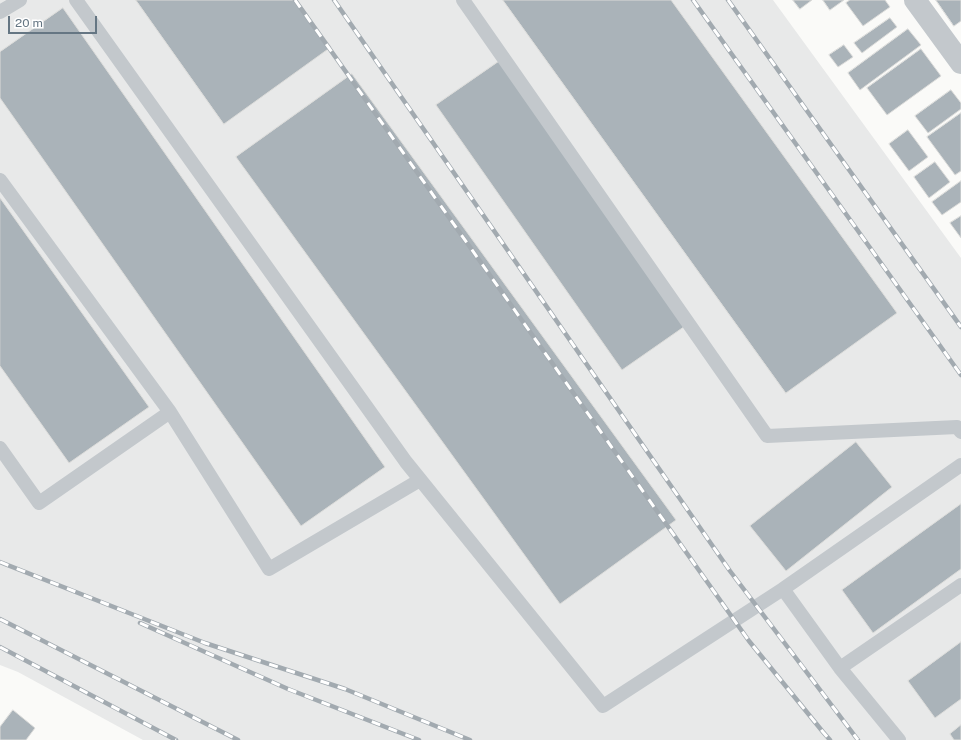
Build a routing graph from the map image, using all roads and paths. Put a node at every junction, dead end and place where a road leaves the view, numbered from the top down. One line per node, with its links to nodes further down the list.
1 (20, 0): 5 (lane)
2 (76, 0): 12 (lane)
3 (463, 0): 9 (lane)
4 (915, 0): 6 (street)
5 (0, 12)
6 (961, 64)
7 (0, 180): 8 (lane)
8 (170, 412): 10 (lane); 12 (lane)
9 (961, 432)
10 (0, 448)
11 (961, 465): 14 (lane)
12 (420, 480): 14 (lane)
13 (961, 585): 15 (lane)
14 (783, 589): 15 (lane)
15 (840, 668): 16 (lane)
16 (899, 740)

